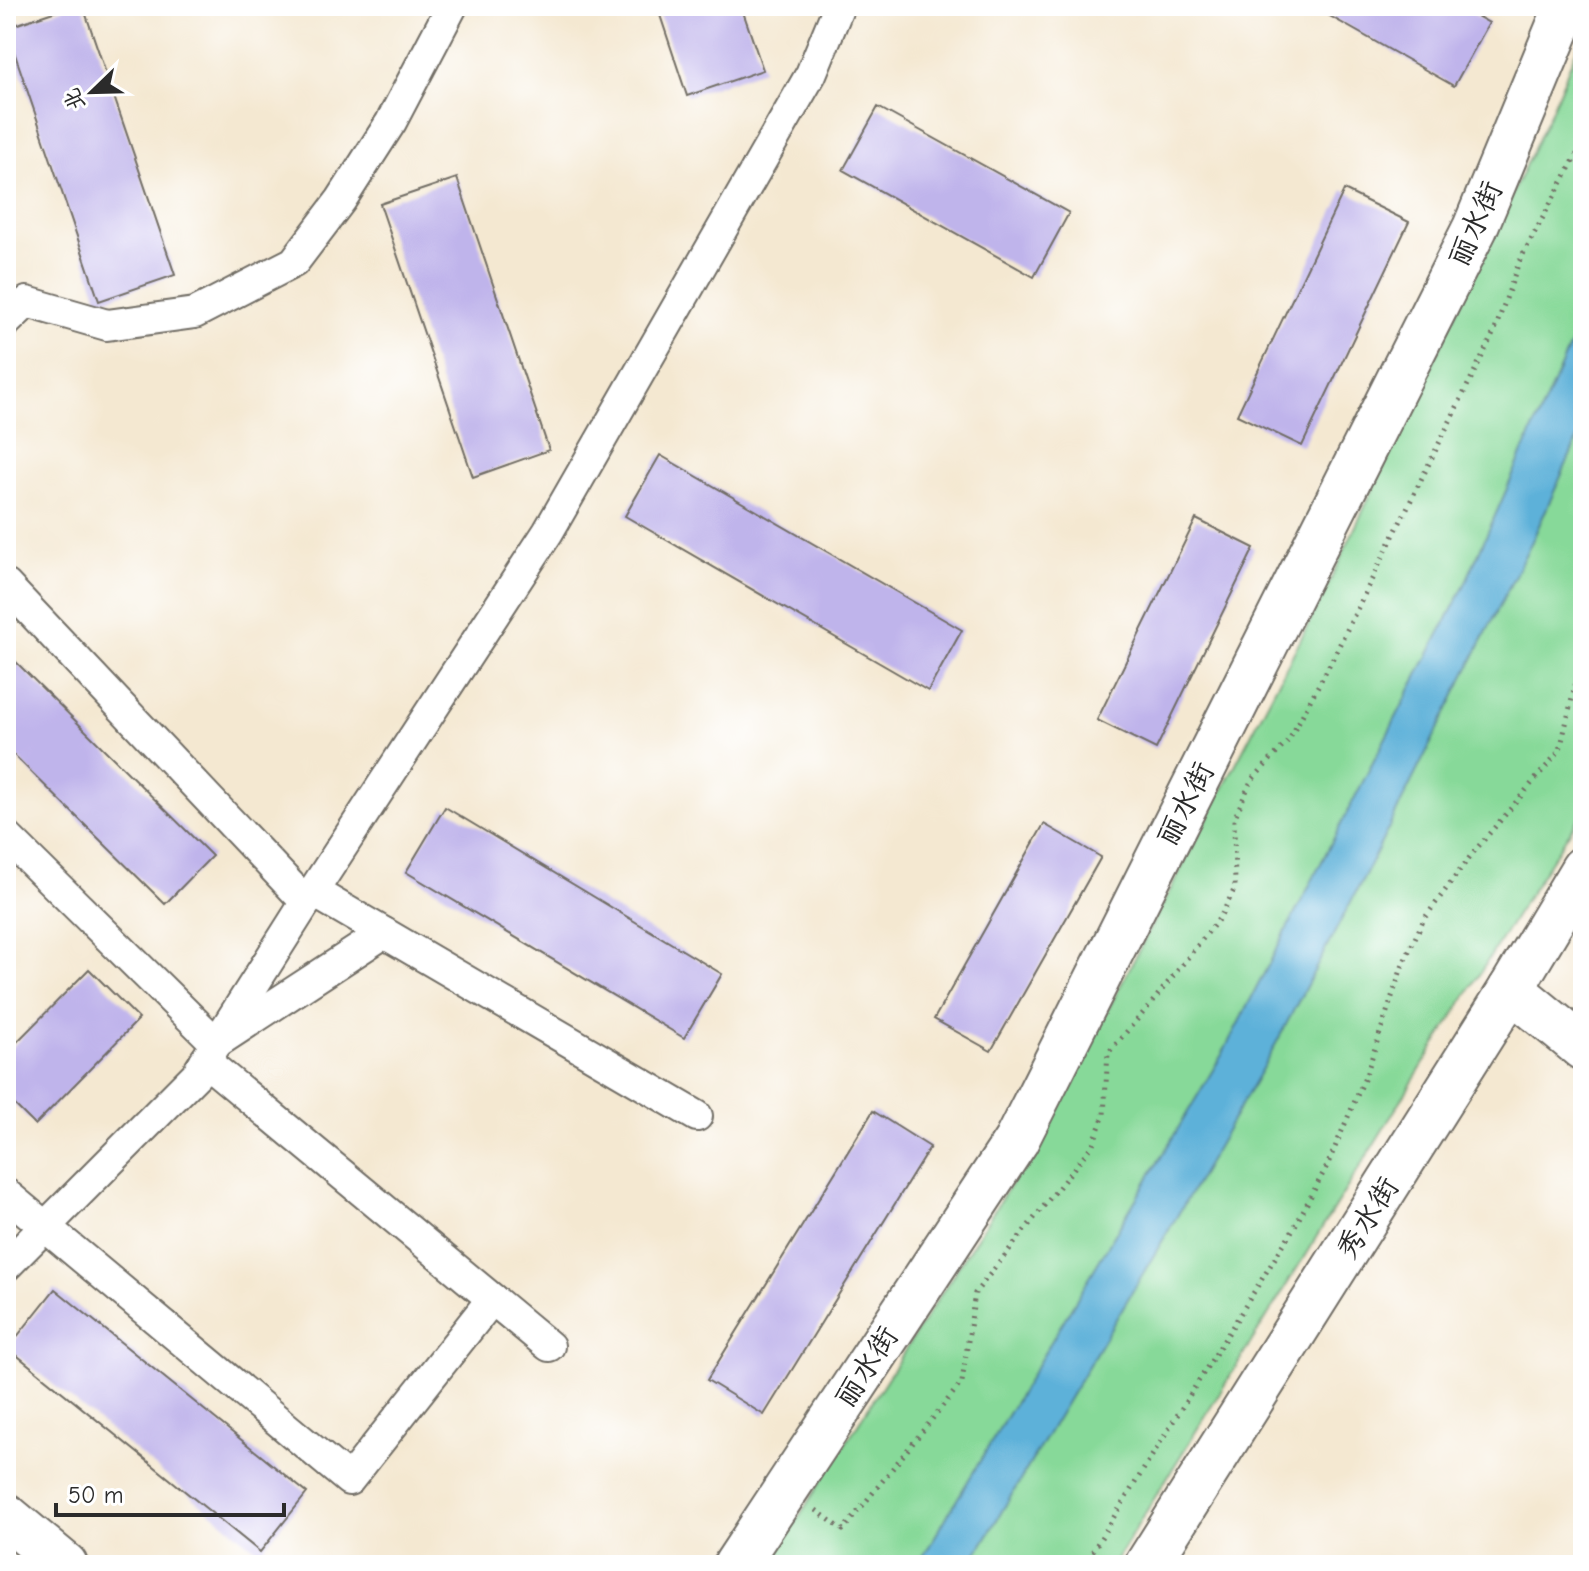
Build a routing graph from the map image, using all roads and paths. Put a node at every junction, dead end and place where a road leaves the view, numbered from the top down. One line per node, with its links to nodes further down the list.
1 (452, 6): 5 (street)
2 (839, 6): 10 (street)
3 (1567, 6): 20 (street, 丽水街)
4 (1583, 143): 20 (path)
5 (6, 322)
6 (6, 585): 10 (street)
7 (1583, 651): 24 (path)
8 (6, 836): 14 (street)
9 (1583, 869): 12 (street, 秀水街)
10 (310, 897): 11 (street); 14 (street)
11 (384, 933): 14 (street); 15 (street)
12 (1511, 989): 13 (street); 25 (street, 秀水街)
13 (1583, 1048)
14 (211, 1052): 17 (street); 18 (street)
15 (697, 1116)
16 (6, 1194): 18 (street)
17 (6, 1266)
18 (492, 1299): 19 (street)
19 (549, 1346)
20 (787, 1487): 23 (street, 丽水街)
21 (6, 1516): 22 (street)
22 (65, 1565)
23 (736, 1565)
24 (1084, 1565)
25 (1147, 1565)

